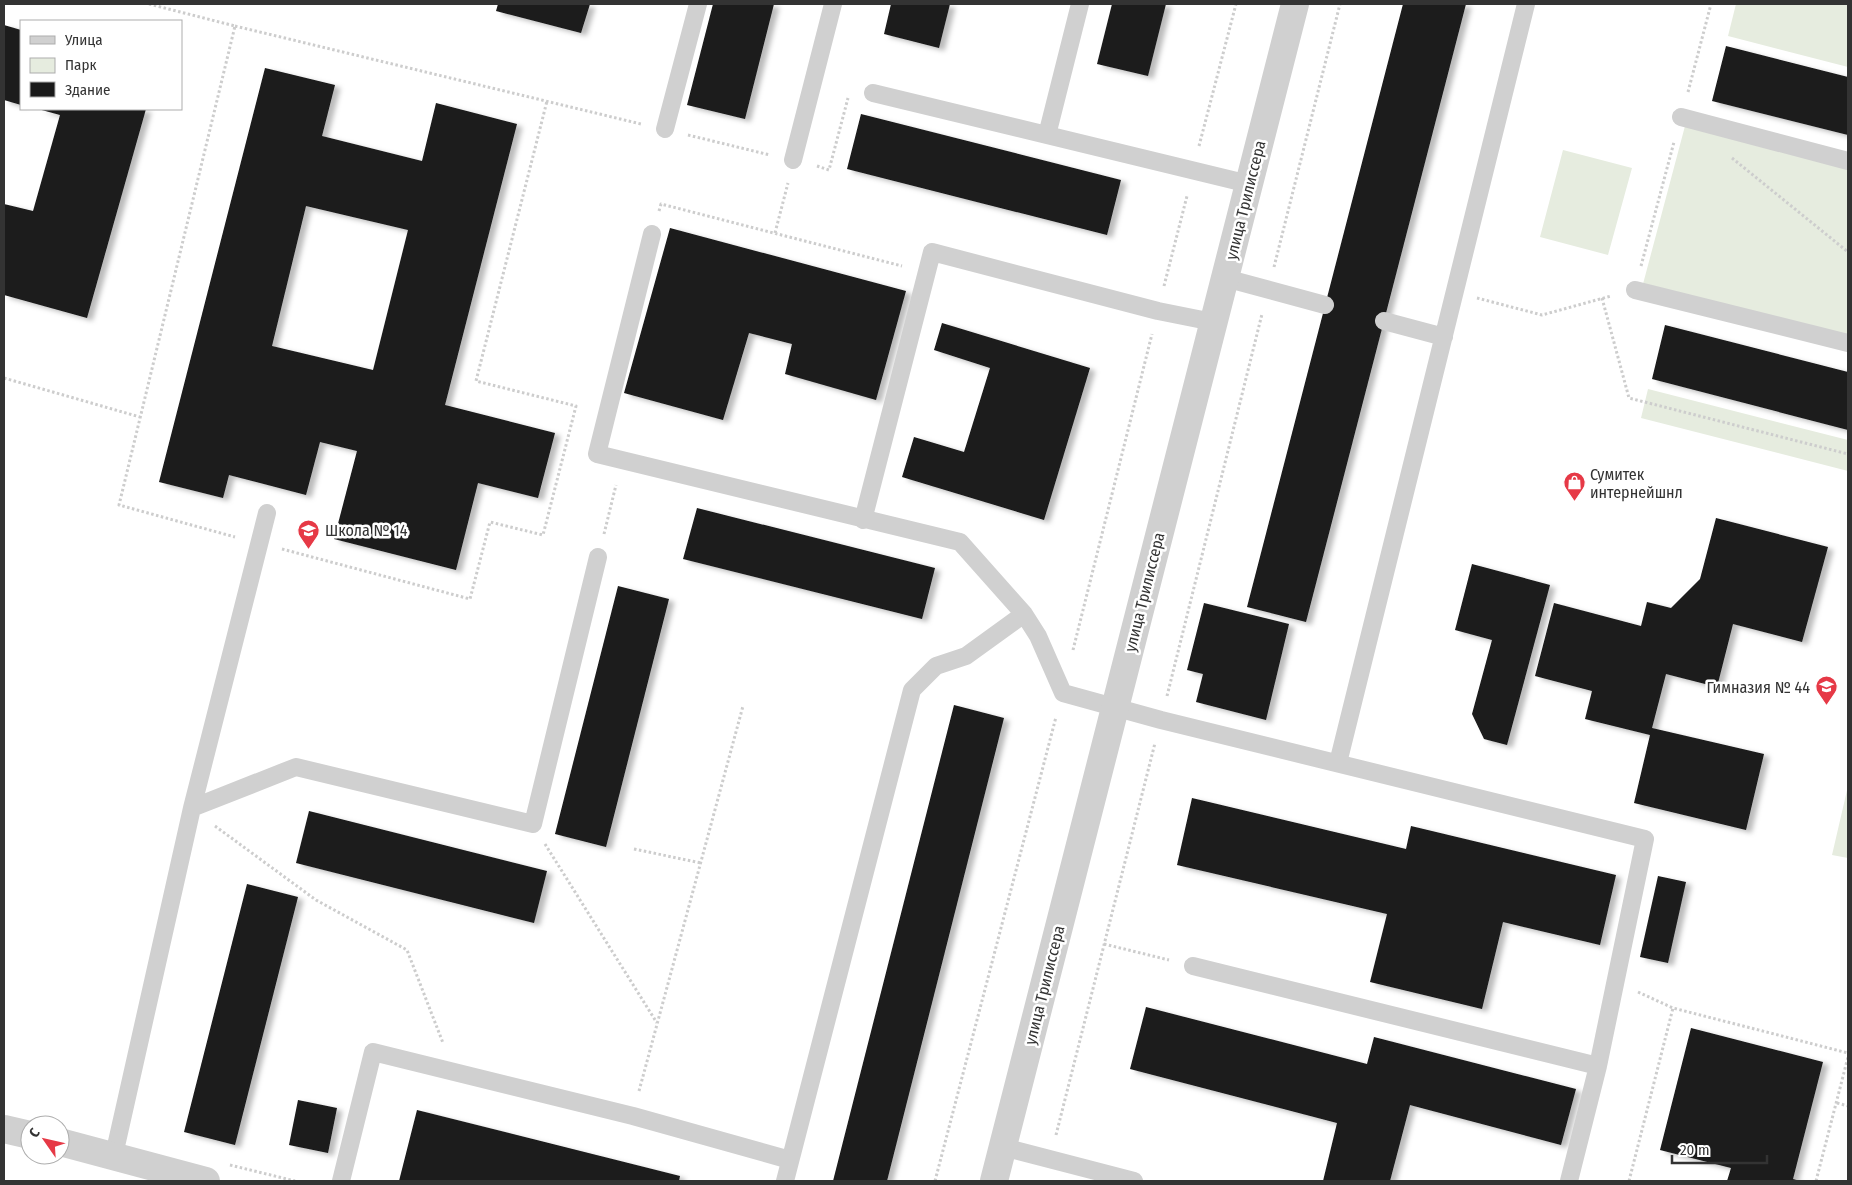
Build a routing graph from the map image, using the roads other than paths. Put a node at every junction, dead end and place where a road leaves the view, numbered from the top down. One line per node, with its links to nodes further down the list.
1 (698, 4): 8 (lane)
2 (833, 4): 10 (lane)
3 (1080, 4): 9 (lane)
4 (1295, 4): 12 (street, улица Трилиссера)
5 (1526, 4): 19 (lane)
6 (873, 93): 9 (lane)
7 (1681, 117): 11 (lane)
8 (665, 129)
9 (1047, 135): 12 (lane)
10 (794, 160)
11 (1848, 161)
12 (1249, 184): 14 (street, улица Трилиссера)
13 (652, 234): 22 (lane)
14 (1225, 278): 16 (lane); 18 (street, улица Трилиссера)
15 (1635, 290): 20 (lane)
16 (1325, 305)
17 (1384, 321): 19 (lane)
18 (1213, 322): 22 (lane); 25 (street, улица Трилиссера)
19 (1444, 338): 26 (lane)
20 (1848, 343)
21 (267, 514): 27 (lane)
22 (863, 520): 24 (lane)
23 (598, 557): 27 (lane)
24 (1024, 614): 25 (lane); 35 (lane)
25 (1114, 708): 26 (lane); 33 (street, улица Трилиссера)
26 (1338, 763): 29 (lane)
27 (192, 808): 34 (lane)
28 (1193, 966): 29 (lane)
29 (1598, 1066): 41 (lane)
30 (4, 1129): 31 (street)
31 (20, 1133)
32 (70, 1144): 34 (street)
33 (1003, 1147): 39 (street, улица Трилиссера); 40 (lane)
34 (114, 1155): 36 (street)
35 (790, 1160): 37 (lane); 38 (lane)
36 (206, 1181)
37 (341, 1181)
38 (785, 1181)
39 (994, 1181)
40 (1134, 1181)
41 (1569, 1181)

